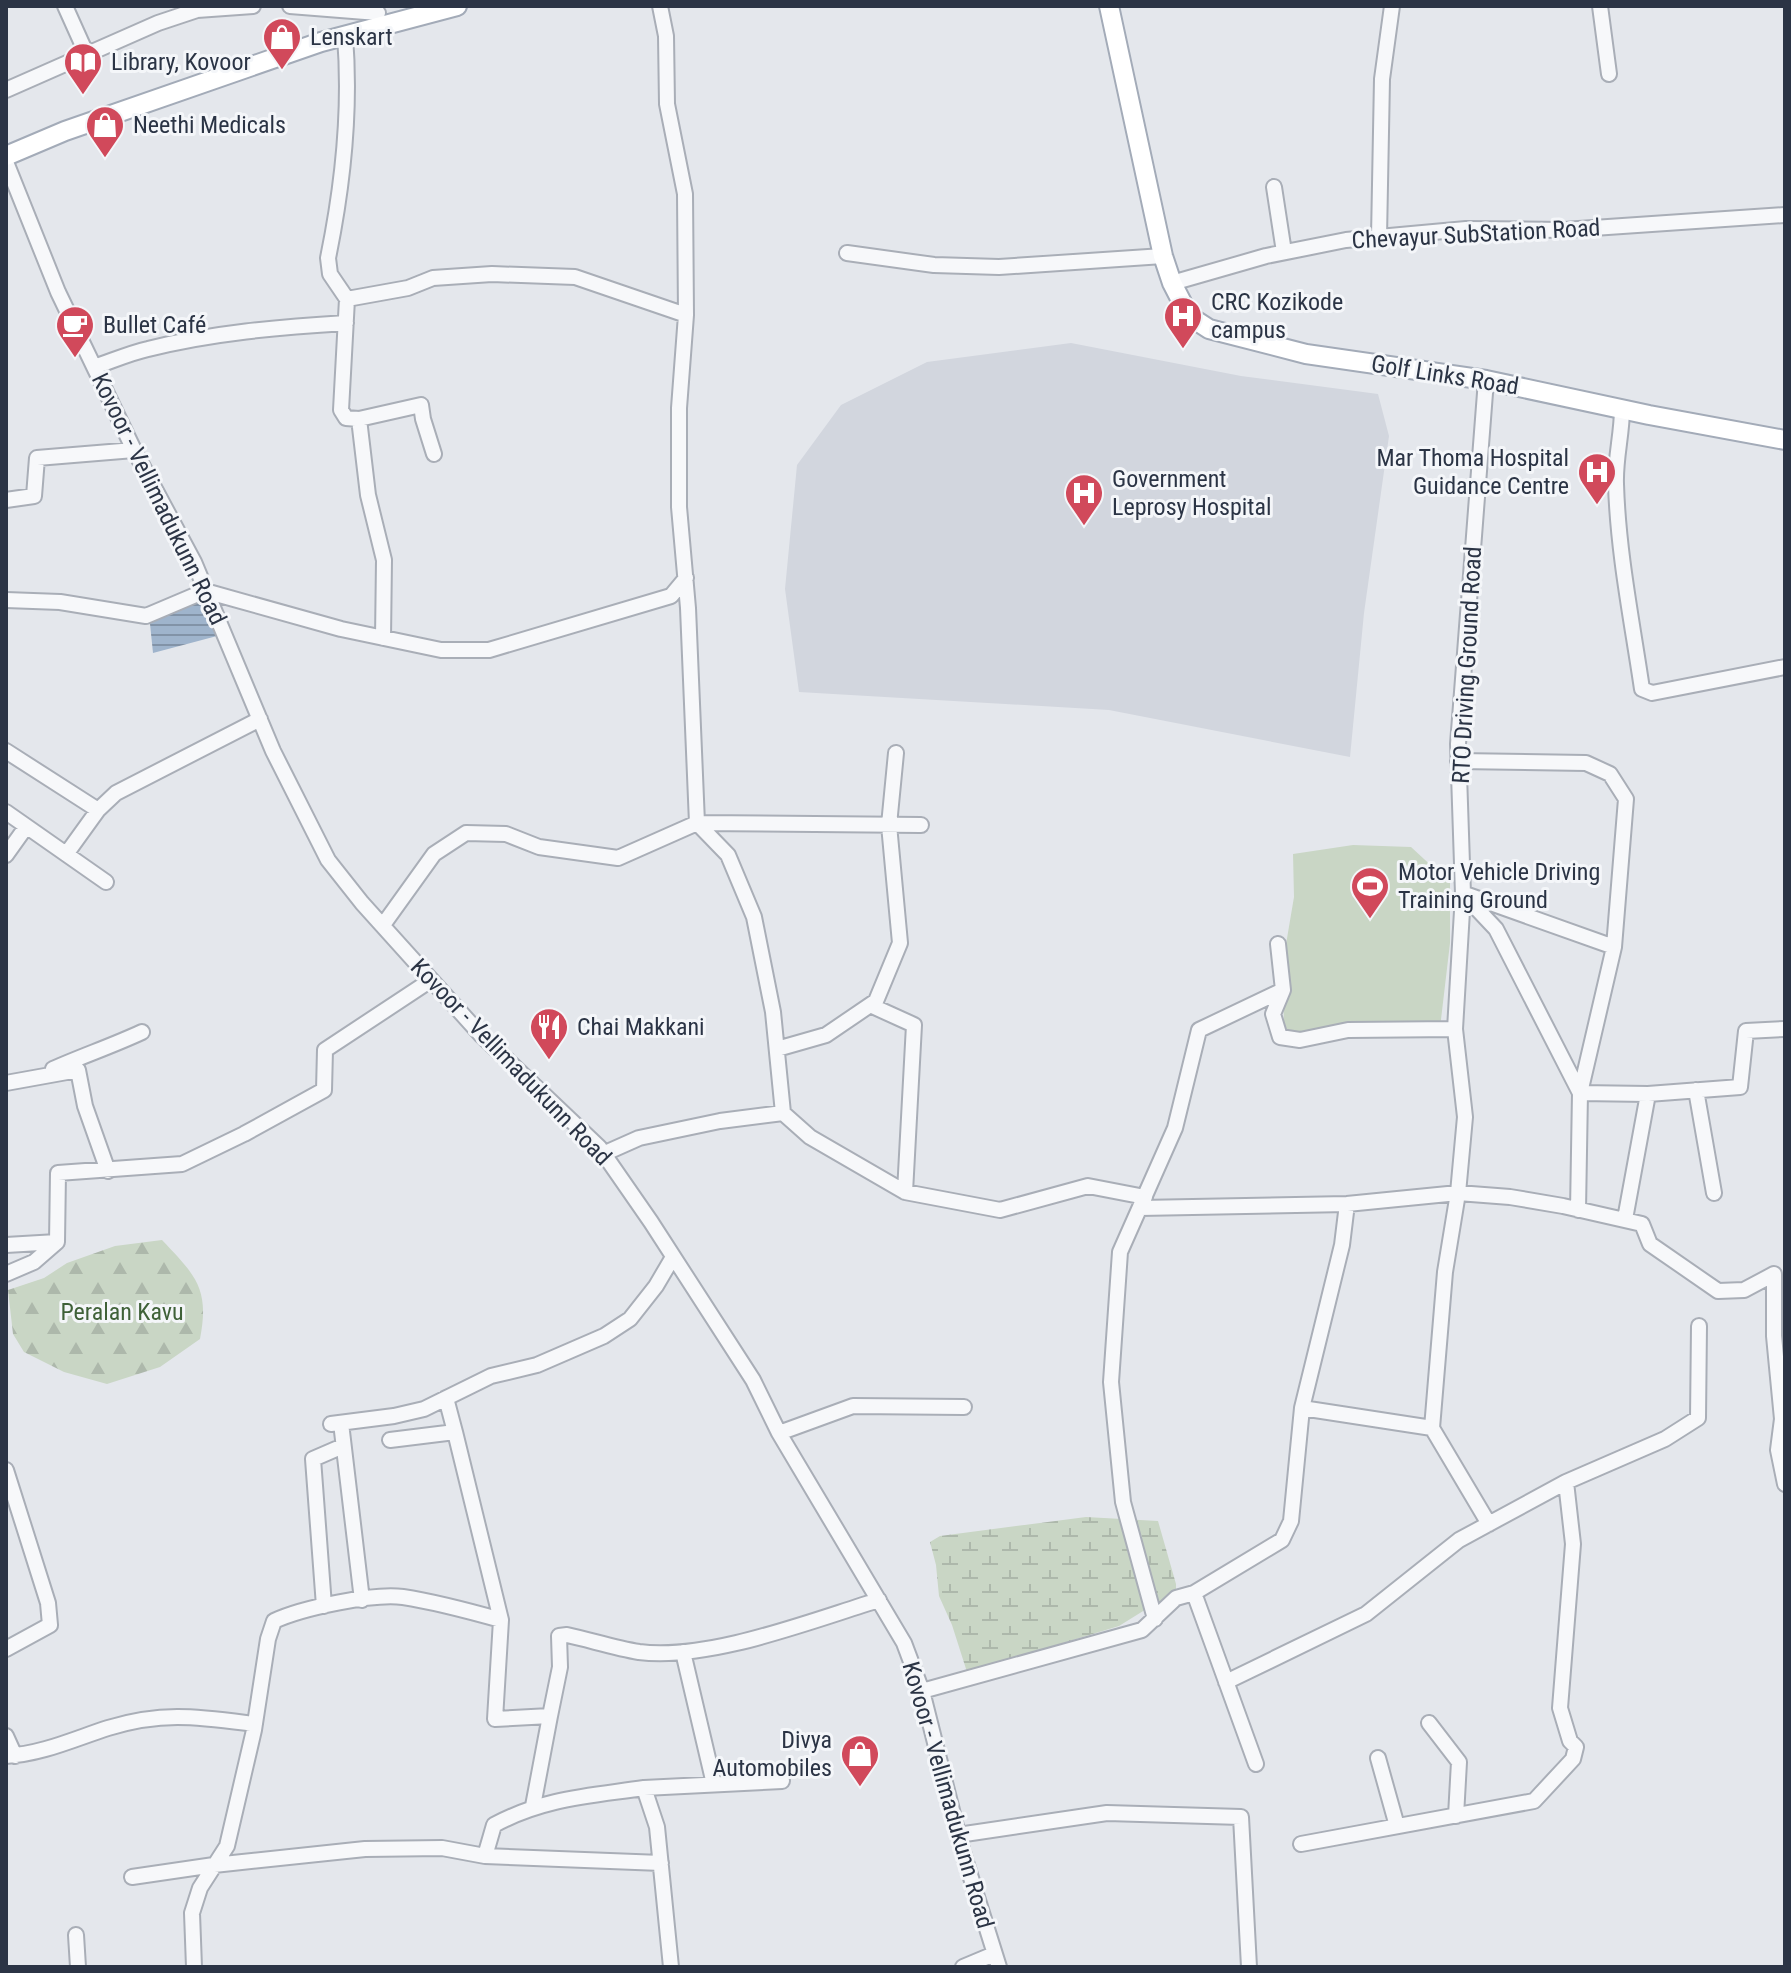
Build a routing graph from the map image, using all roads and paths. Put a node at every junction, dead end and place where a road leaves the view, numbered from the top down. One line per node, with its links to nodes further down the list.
1 (65, 6): 13 (street)
2 (164, 6): 11 (street)
3 (253, 6): 11 (street)
4 (290, 6): 10 (street)
5 (457, 6): 10 (main road)
6 (660, 6): 26 (street)
7 (1109, 6): 23 (main road, Golf Links Road)
8 (1392, 6): 20 (street)
9 (1600, 6): 14 (street)
10 (394, 12): 12 (main road); 16 (main road)
11 (158, 23): 13 (street)
12 (345, 36): 17 (main road); 25 (street)
13 (87, 55): 15 (street)
14 (1609, 74)
15 (6, 90)
16 (6, 142)
17 (6, 159): 28 (street, Kovoor - Vellimadukunn Road)
18 (1274, 187): 21 (street)
19 (1785, 215): 20 (street, Chevayur SubStation Road)
20 (1379, 237): 21 (street, Chevayur SubStation Road)
21 (1284, 252): 24 (street, Chevayur SubStation Road)
22 (847, 253): 23 (street)
23 (1163, 256): 24 (main road, Golf Links Road)
24 (1172, 283): 29 (main road, Golf Links Road)
25 (347, 299): 26 (street); 27 (street)
26 (686, 315): 36 (street)
27 (346, 323): 28 (street); 31 (street)
28 (94, 367): 33 (street, Kovoor - Vellimadukunn Road)
29 (1486, 380): 30 (main road, Golf Links Road); 44 (street, RTO Driving Ground Road)
30 (1622, 409): 32 (main road, Golf Links Road); 40 (street)
31 (359, 419): 34 (street); 39 (street)
32 (1785, 440)
33 (134, 450): 35 (street); 37 (street, Kovoor - Vellimadukunn Road)
34 (434, 454)
35 (6, 500)
36 (686, 578): 39 (street); 47 (street)
37 (205, 591): 38 (street); 39 (street); 41 (street, Kovoor - Vellimadukunn Road)
38 (7, 602)
39 (383, 638)
40 (1785, 667)
41 (260, 719): 45 (street); 55 (street, Kovoor - Vellimadukunn Road)
42 (6, 751): 45 (street)
43 (896, 753): 48 (street)
44 (1458, 761): 54 (street, RTO Driving Ground Road); 57 (street)
45 (98, 810): 51 (street)
46 (6, 812): 50 (street)
47 (697, 823): 48 (street); 55 (street); 64 (street)
48 (889, 825): 49 (street); 60 (street)
49 (921, 825)
50 (26, 827): 51 (street); 52 (street)
51 (67, 853): 53 (street)
52 (6, 855)
53 (106, 882)
54 (1463, 894): 57 (street); 61 (street, RTO Driving Ground Road); 68 (street)
55 (383, 925): 58 (street, Kovoor - Vellimadukunn Road)
56 (1278, 944): 59 (street)
57 (1614, 947): 68 (street)
58 (431, 980): 71 (street, Kovoor - Vellimadukunn Road); 72 (street)
59 (1283, 990): 61 (street); 76 (street)
60 (870, 1005): 64 (street); 73 (street)
61 (1455, 1029): 74 (street, RTO Driving Ground Road)
62 (1785, 1029): 67 (street)
63 (142, 1032): 65 (street)
64 (777, 1049): 70 (street)
65 (38, 1076): 66 (street); 72 (street)
66 (6, 1083)
67 (1696, 1090): 69 (street); 75 (street)
68 (1580, 1093): 69 (street); 78 (street)
69 (1648, 1094): 79 (street)
70 (783, 1113): 71 (street); 73 (street)
71 (603, 1154): 82 (street, Kovoor - Vellimadukunn Road)
72 (108, 1171): 80 (street)
73 (905, 1192): 76 (street)
74 (1458, 1193): 77 (street); 78 (street); 89 (street, RTO Driving Ground Road)
75 (1714, 1193)
76 (1142, 1203): 77 (street); 102 (street)
77 (1347, 1204): 88 (street)
78 (1578, 1210): 79 (street)
79 (1625, 1219): 86 (street)
80 (57, 1242): 81 (street); 83 (street)
81 (6, 1245)
82 (673, 1257): 85 (street); 91 (street, Kovoor - Vellimadukunn Road)
83 (6, 1274)
84 (1699, 1326): 95 (street)
85 (446, 1398): 90 (street); 93 (street)
86 (1783, 1406): 96 (street)
87 (964, 1407): 91 (street)
88 (1302, 1408): 89 (street); 98 (street)
89 (1432, 1428): 97 (street)
90 (455, 1432): 92 (street); 103 (street)
91 (779, 1433): 100 (street, Kovoor - Vellimadukunn Road)
92 (390, 1440)
93 (343, 1446): 99 (street); 101 (street)
94 (6, 1470): 104 (street)
95 (1566, 1482): 97 (street); 119 (street)
96 (1785, 1484)
97 (1489, 1524): 106 (street)
98 (1194, 1593): 102 (street); 106 (street)
99 (362, 1600): 101 (street); 103 (street)
100 (879, 1600): 105 (street); 107 (street, Kovoor - Vellimadukunn Road)
101 (324, 1606): 110 (street)
102 (1155, 1619): 107 (street)
103 (501, 1620): 108 (street)
104 (6, 1649)
105 (683, 1652): 108 (street); 116 (street)
106 (1226, 1682): 114 (street)
107 (922, 1691): 121 (street, Kovoor - Vellimadukunn Road)
108 (550, 1716): 118 (street)
109 (1429, 1723): 119 (street)
110 (255, 1724): 112 (street); 125 (street)
111 (6, 1736): 112 (street)
112 (10, 1756)
113 (1378, 1758): 120 (street)
114 (1256, 1764)
115 (782, 1781): 116 (street)
116 (714, 1784): 117 (street)
117 (644, 1788): 118 (street); 124 (street)
118 (533, 1806): 123 (street)
119 (1456, 1816): 120 (street)
120 (1397, 1826): 122 (street)
121 (958, 1835): 128 (street, Kovoor - Vellimadukunn Road); 133 (street)
122 (1301, 1844)
123 (485, 1856): 124 (street); 125 (street)
124 (661, 1863): 131 (street)
125 (214, 1865): 126 (street); 130 (street)
126 (132, 1877)
127 (76, 1935): 129 (street)
128 (996, 1960): 132 (street)
129 (78, 1967)
130 (194, 1967)
131 (671, 1967)
132 (963, 1967)
133 (1249, 1967)

